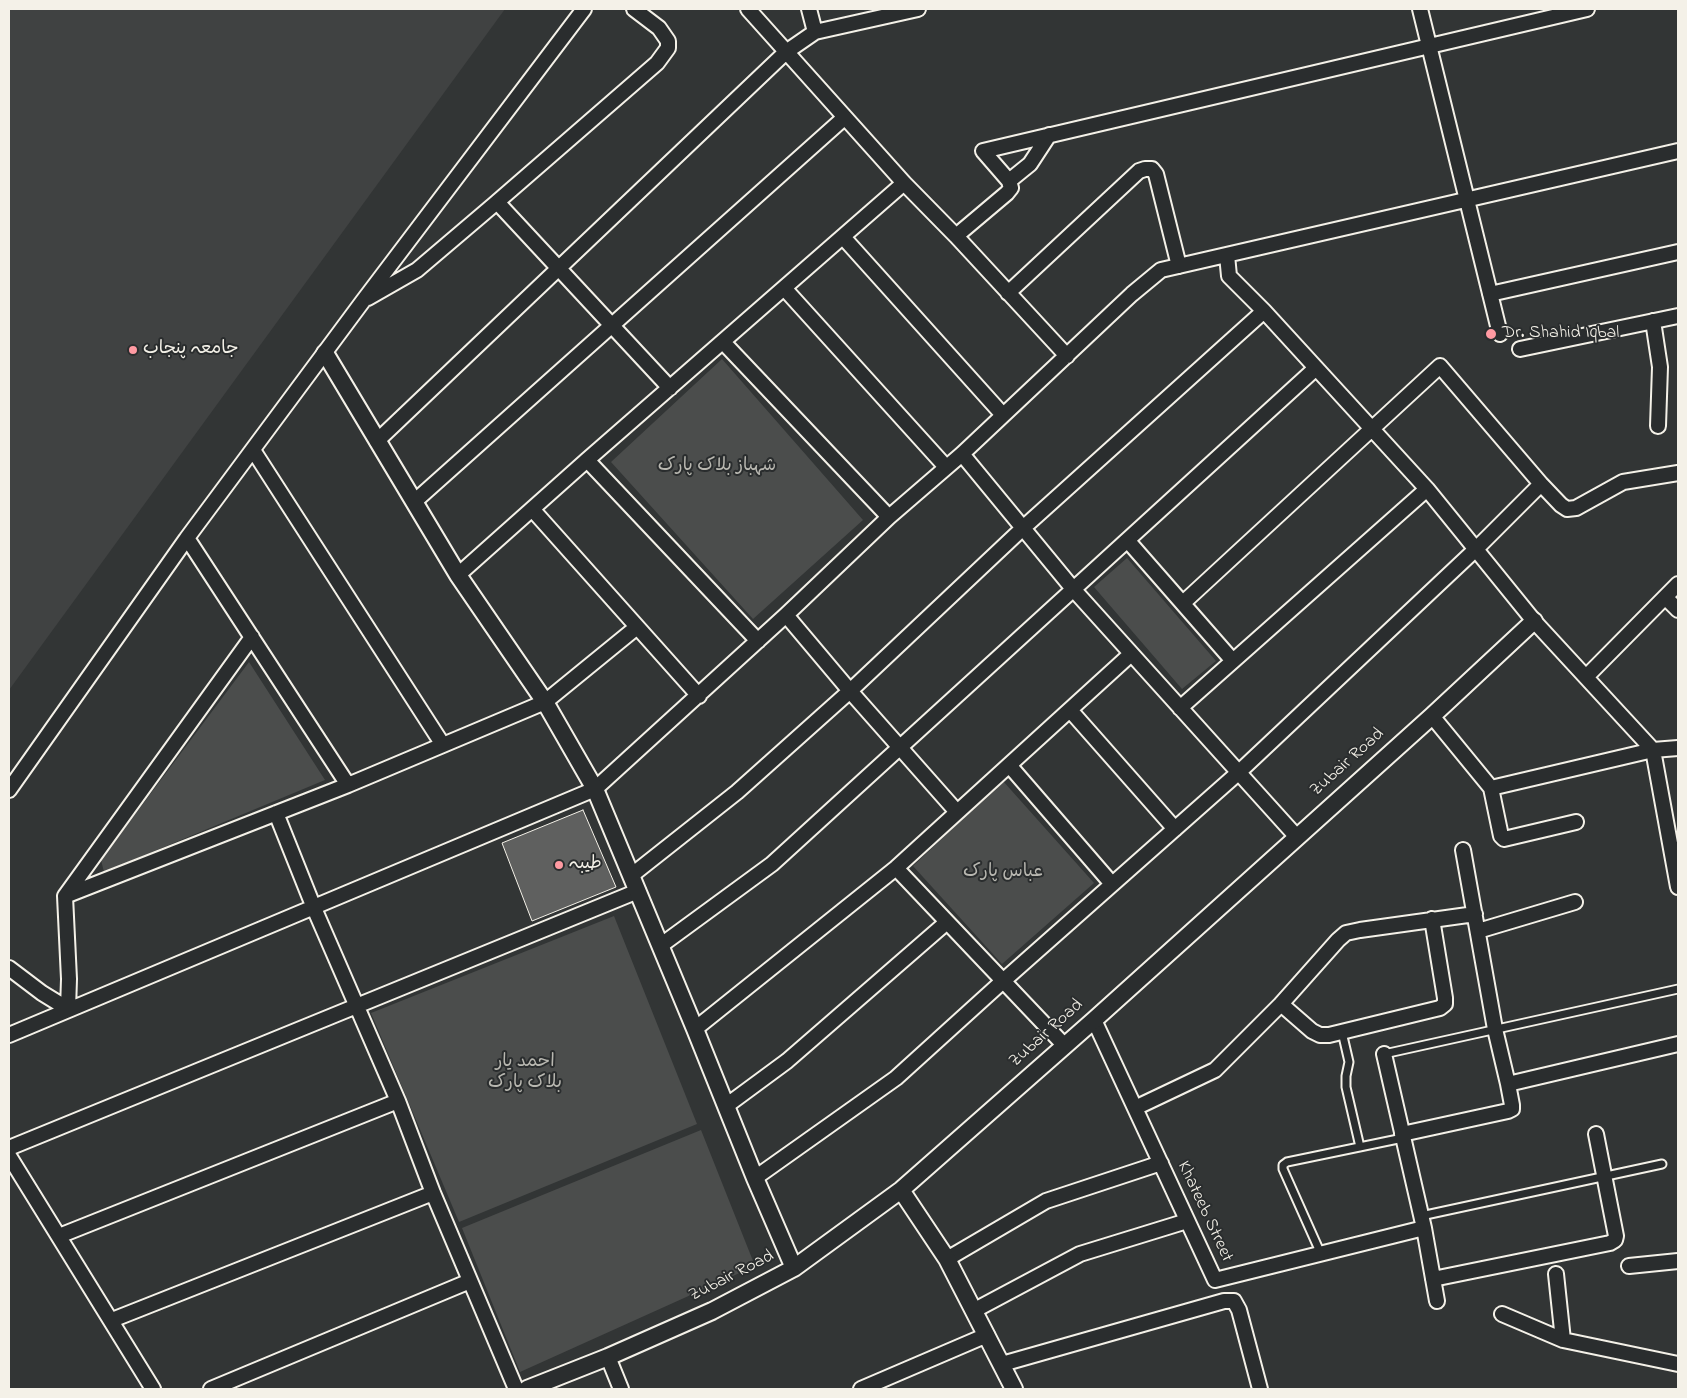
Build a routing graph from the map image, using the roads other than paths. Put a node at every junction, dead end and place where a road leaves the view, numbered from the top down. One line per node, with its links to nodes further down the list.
1 (584, 9): 27 (street)
2 (634, 9): 17 (street)
3 (748, 9): 10 (street)
4 (809, 9): 8 (street)
5 (918, 9): 8 (street)
6 (1420, 9): 9 (street)
7 (1587, 9): 9 (street)
8 (815, 32): 10 (street)
9 (1428, 46): 12 (street); 16 (street)
10 (786, 52): 11 (street); 23 (street)
11 (844, 118): 15 (street); 31 (street)
12 (1050, 135): 14 (street); 14 (street)
13 (1678, 151): 16 (street)
14 (1009, 181): 18 (street)
15 (904, 183): 18 (street); 19 (street)
16 (1466, 199): 21 (street); 26 (street)
17 (497, 202): 23 (street); 27 (street)
18 (956, 236): 25 (street)
19 (843, 237): 24 (street); 39 (street)
20 (1678, 252): 26 (street)
21 (1227, 255): 22 (street); 28 (street)
22 (1179, 266): 25 (street); 36 (street)
23 (560, 267): 31 (street); 42 (street)
24 (784, 288): 33 (street); 46 (street)
25 (1008, 293): 36 (street)
26 (1490, 294): 32 (street)
27 (363, 301): 35 (street)
28 (1264, 311): 37 (street); 53 (street)
29 (1678, 316): 30 (street)
30 (1653, 321): 34 (street); 40 (street)
31 (612, 325): 38 (street); 50 (street)
32 (1500, 334)
33 (723, 342): 38 (street); 52 (street)
34 (1520, 349)
35 (325, 353): 42 (street); 43 (street)
36 (1067, 356): 39 (street)
37 (1316, 368): 41 (street); 55 (street)
38 (670, 388): 45 (street)
39 (1003, 415): 44 (street)
40 (1658, 426)
41 (1372, 428): 48 (street); 49 (street); 61 (street)
42 (377, 440): 50 (street)
43 (253, 450): 54 (street); 77 (street)
44 (962, 454): 46 (street); 53 (street)
45 (587, 460): 51 (street); 67 (street)
46 (946, 467): 52 (street)
47 (1678, 473): 48 (street)
48 (1541, 484): 56 (street)
49 (1427, 489): 56 (street); 69 (street)
50 (414, 502): 57 (street)
51 (532, 509): 57 (street); 65 (street)
52 (889, 517): 63 (street)
53 (1023, 528): 59 (street); 71 (street)
54 (187, 538): 66 (street); 86 (street)
55 (1128, 541): 59 (street); 61 (street)
56 (1476, 549): 64 (street); 82 (street)
57 (458, 575): 73 (street)
58 (1678, 584): 60 (street)
59 (1074, 590): 68 (street); 78 (street)
60 (1665, 598): 62 (street); 70 (street)
61 (1183, 603): 69 (street)
62 (1678, 610)
63 (786, 615): 67 (street); 71 (street)
64 (1534, 621): 70 (street); 76 (street, Zubair Road)
65 (637, 627): 72 (street); 73 (street)
66 (252, 637): 83 (street); 98 (street)
67 (758, 641): 72 (street)
68 (1132, 654): 74 (street); 75 (street)
69 (1233, 661): 74 (street)
70 (1586, 676): 80 (street)
71 (850, 691): 78 (street); 94 (street)
72 (698, 696): 85 (street)
73 (545, 702): 77 (street); 85 (street)
74 (1180, 708): 82 (street)
75 (1070, 710): 81 (street); 90 (street)
76 (1432, 716): 84 (street); 91 (street, Zubair Road)
77 (443, 745): 83 (street)
78 (900, 747): 87 (street); 105 (street)
79 (1678, 748): 80 (street)
80 (1653, 750): 84 (street); 96 (street)
81 (1009, 765): 87 (street); 95 (street)
82 (1238, 773): 90 (street); 91 (street)
83 (348, 785): 88 (street)
84 (1490, 788): 89 (street)
85 (595, 789): 94 (street); 100 (street)
86 (9, 790)
87 (957, 812): 93 (street)
88 (276, 813): 98 (street); 100 (street)
89 (1576, 822)
90 (1175, 829): 95 (street)
91 (1296, 836): 112 (street, Zubair Road)
92 (1463, 850): 101 (street)
93 (896, 868): 103 (street); 113 (street)
94 (632, 875): 97 (street)
95 (1112, 884): 107 (street)
96 (1678, 887)
97 (638, 891): 105 (street); 110 (street)
98 (65, 896): 111 (street)
99 (1575, 902): 104 (street)
100 (314, 908): 110 (street); 111 (street)
101 (1475, 914): 102 (street); 104 (street)
102 (1432, 919): 109 (street); 115 (street)
103 (947, 922): 107 (street); 122 (street)
104 (1478, 931): 114 (street)
105 (660, 946): 113 (street)
106 (9, 968): 111 (street)
107 (1002, 981): 118 (street); 132 (street)
108 (1678, 989): 114 (lane)
109 (1281, 1004): 115 (street); 123 (street)
110 (356, 1005): 121 (street); 127 (street)
111 (68, 1009): 116 (street)
112 (1094, 1020): 118 (street, Zubair Road); 123 (street, Khateeb Street)
113 (695, 1028): 122 (street)
114 (1495, 1029): 119 (lane); 120 (street)
115 (1342, 1032): 126 (lane)
116 (9, 1035)
117 (1678, 1044): 120 (street)
118 (1065, 1046): 133 (street, Zubair Road)
119 (1384, 1054): 125 (street)
120 (1508, 1084): 125 (street)
121 (398, 1101): 134 (street); 137 (street)
122 (726, 1106): 132 (street)
123 (1135, 1108): 129 (street, Khateeb Street)
124 (1596, 1134): 131 (street)
125 (1403, 1136): 126 (lane); 136 (street)
126 (1360, 1147): 138 (lane)
127 (9, 1148)
128 (9, 1156): 137 (street)
129 (1161, 1163): 135 (street, Khateeb Street); 139 (street)
130 (1662, 1164): 131 (lane)
131 (1604, 1177): 136 (lane); 144 (street)
132 (755, 1178): 142 (street)
133 (901, 1190): 139 (street); 142 (street, Zubair Road)
134 (433, 1193): 146 (street); 151 (street)
135 (1188, 1221): 145 (street, Khateeb Street); 149 (street)
136 (1422, 1222): 138 (street, Khateeb Street); 144 (street)
137 (59, 1236): 151 (street)
138 (1321, 1254): 145 (street, Khateeb Street)
139 (947, 1259): 149 (street)
140 (1678, 1261): 141 (street)
141 (1629, 1266)
142 (794, 1268): 154 (street, Zubair Road)
143 (1556, 1274): 153 (street)
144 (1433, 1279): 148 (street)
145 (1215, 1280): 147 (street)
146 (470, 1281): 158 (street); 159 (street)
147 (1224, 1301): 155 (street); 164 (street)
148 (1437, 1301)
149 (975, 1310): 152 (street)
150 (1502, 1314): 153 (street)
151 (112, 1320): 157 (street)
152 (987, 1335): 155 (street); 162 (street)
153 (1563, 1340): 156 (street)
154 (608, 1357): 160 (street, Zubair Road); 161 (street)
155 (1002, 1364): 163 (street)
156 (1678, 1364)
157 (153, 1389)
158 (211, 1389)
159 (516, 1389)
160 (527, 1389)
161 (621, 1389)
162 (861, 1389)
163 (1014, 1389)
164 (1260, 1389)

